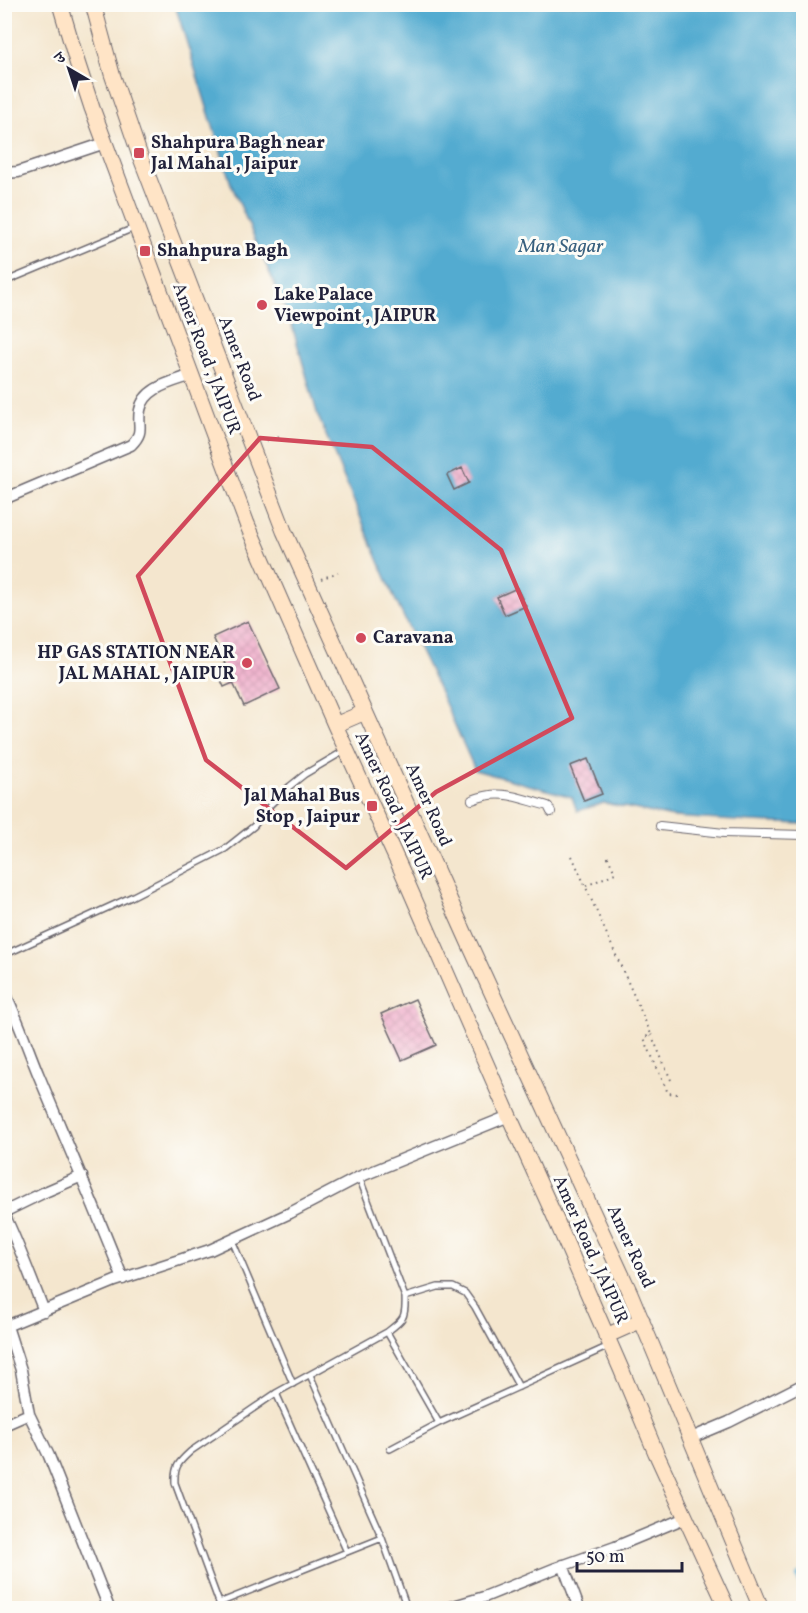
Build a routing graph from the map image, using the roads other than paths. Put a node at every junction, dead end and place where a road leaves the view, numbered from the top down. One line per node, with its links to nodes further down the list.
1 (60, 4): 3 (main road, Amer Road , JAIPUR)
2 (93, 4): 9 (main road, Amer Road)
3 (105, 143): 4 (street); 5 (main road, Amer Road , JAIPUR)
4 (4, 173)
5 (136, 227): 6 (lane); 7 (main road, Amer Road , JAIPUR)
6 (4, 282)
7 (192, 375): 8 (street); 10 (main road, Amer Road , JAIPUR)
8 (4, 499)
9 (365, 712): 10 (main road); 26 (main road, Amer Road)
10 (335, 725): 11 (main road, Amer Road , JAIPUR)
11 (346, 750): 16 (lane); 18 (main road, Amer Road , JAIPUR)
12 (472, 800): 13 (street)
13 (551, 812)
14 (660, 826): 15 (street)
15 (804, 835)
16 (4, 955)
17 (4, 991): 19 (street)
18 (509, 1116): 20 (street); 29 (main road, Amer Road , JAIPUR)
19 (82, 1176): 21 (street); 23 (street)
20 (359, 1177): 22 (street); 24 (lane)
21 (4, 1213): 25 (street)
22 (232, 1240): 23 (street); 31 (lane)
23 (123, 1279): 25 (street)
24 (405, 1297): 28 (lane); 33 (lane)
25 (44, 1311): 27 (street)
26 (642, 1320): 29 (main road); 38 (main road, Amer Road)
27 (6, 1326): 35 (street)
28 (387, 1332): 30 (lane); 36 (lane)
29 (609, 1341): 33 (lane); 40 (main road, Amer Road , JAIPUR)
30 (310, 1375): 31 (lane); 41 (lane)
31 (293, 1384): 34 (lane)
32 (804, 1384): 38 (street)
33 (519, 1387): 36 (lane)
34 (276, 1393): 42 (lane); 45 (lane)
35 (28, 1414): 37 (street); 46 (street)
36 (438, 1423): 39 (lane)
37 (4, 1425)
38 (691, 1438): 51 (main road, Amer Road)
39 (390, 1449)
40 (685, 1518): 43 (street); 50 (main road, Amer Road , JAIPUR)
41 (381, 1538): 42 (lane); 47 (lane)
42 (347, 1552): 45 (lane)
43 (563, 1565): 44 (street); 49 (street)
44 (477, 1604): 48 (street)
45 (220, 1606)
46 (109, 1608)
47 (407, 1608)
48 (447, 1608)
49 (579, 1608)
50 (727, 1608)
51 (761, 1608)

